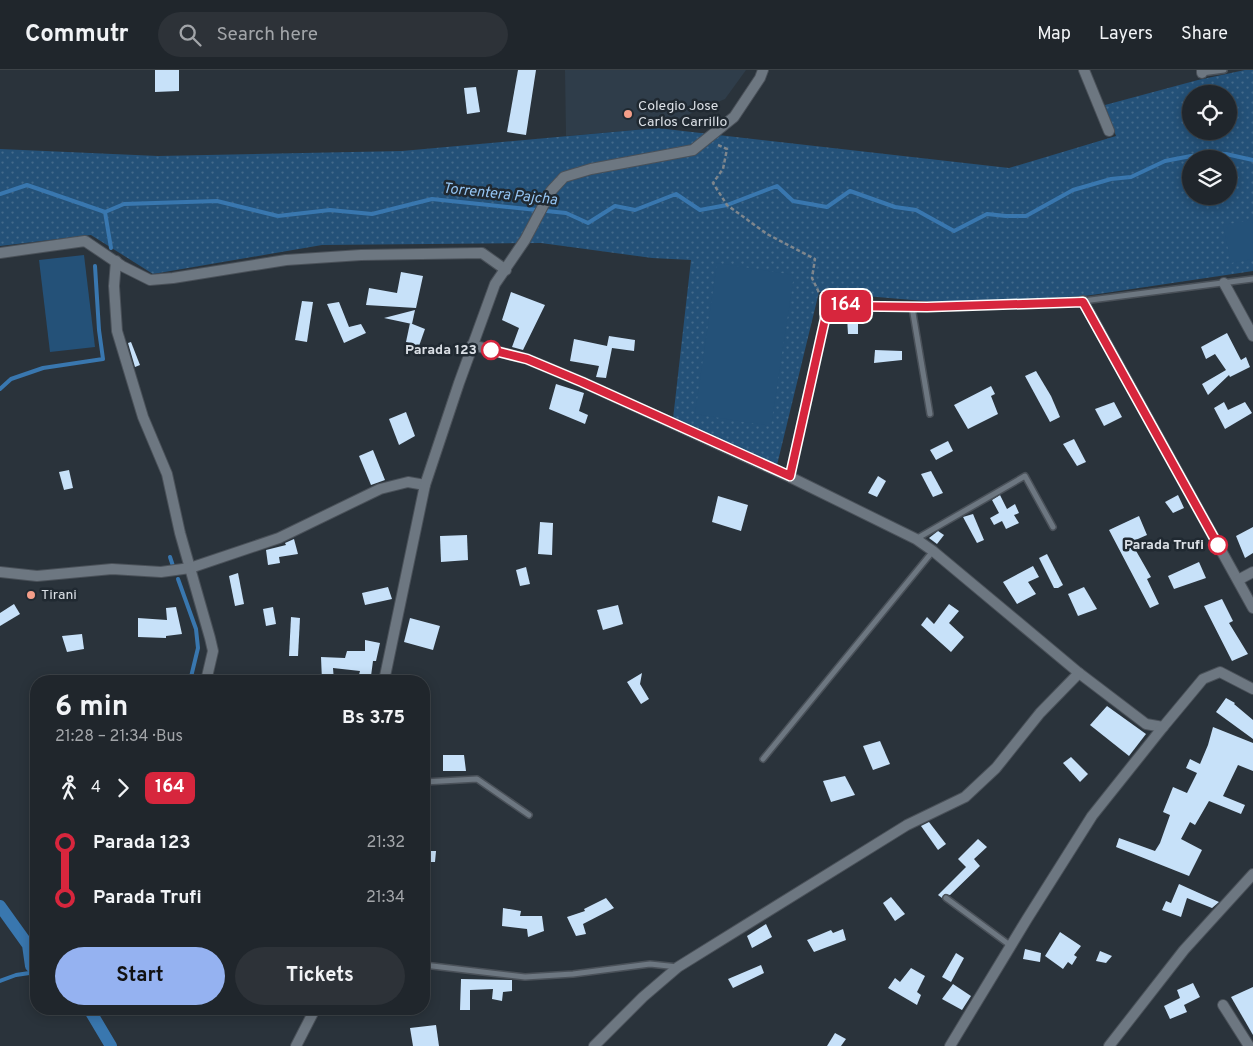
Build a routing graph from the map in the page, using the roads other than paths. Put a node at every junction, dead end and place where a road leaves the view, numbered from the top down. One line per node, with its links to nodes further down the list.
1 (763, 70): 8 (street)
2 (1084, 70): 5 (street)
3 (1224, 70): 4 (lane)
4 (1202, 72)
5 (1109, 130)
6 (0, 253): 7 (street)
7 (116, 261): 8 (street); 21 (street)
8 (506, 270): 14 (street)
9 (1253, 279): 10 (lane)
10 (1224, 283): 11 (lane); 13 (street)
11 (1083, 302): 12 (lane); 24 (street)
12 (912, 307): 15 (lane); 16 (lane)
13 (1253, 336)
14 (472, 345): 16 (street); 17 (street)
15 (930, 414)
16 (790, 476): 19 (street)
17 (425, 485): 21 (street); 28 (street)
18 (1053, 527): 19 (lane)
19 (916, 539): 20 (street)
20 (933, 551): 26 (street); 31 (lane)
21 (190, 568): 22 (street); 27 (street)
22 (0, 572)
23 (1253, 572): 24 (street)
24 (1238, 580): 25 (street)
25 (1253, 608)
26 (1079, 674): 30 (street); 38 (street)
27 (207, 675)
28 (385, 675)
29 (1253, 689): 30 (street)
30 (1163, 727): 36 (street)
31 (763, 759)
32 (430, 782): 33 (lane)
33 (529, 816)
34 (1253, 874): 44 (street)
35 (946, 898): 36 (lane)
36 (1010, 946): 43 (street)
37 (430, 966): 38 (lane)
38 (678, 967): 42 (street)
39 (1223, 1005): 45 (street)
40 (312, 1015): 41 (street)
41 (296, 1046)
42 (594, 1046)
43 (950, 1046)
44 (1109, 1046)
45 (1249, 1046)

